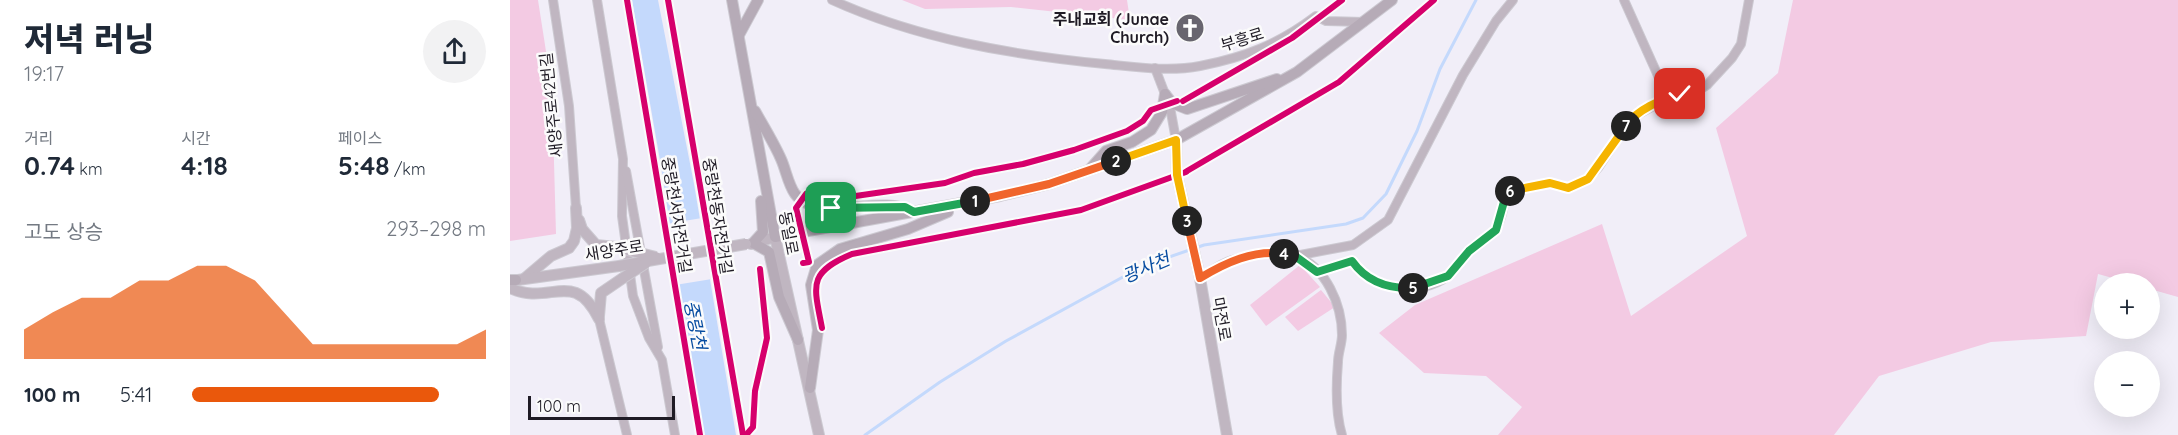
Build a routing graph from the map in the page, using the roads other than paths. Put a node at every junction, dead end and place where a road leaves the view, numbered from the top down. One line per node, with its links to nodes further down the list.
1 (553, 0): 24 (street, 새양주로42번길)
2 (597, 0): 21 (street)
3 (724, 0): 13 (main road)
4 (732, 0): 12 (main road, 동일로)
5 (758, 0): 12 (main road)
6 (832, 0): 14 (street, 부흥로)
7 (1392, 0): 11 (main road)
8 (1513, 0): 28 (street)
9 (1624, 0): 17 (street)
10 (1749, 0): 17 (street)
11 (1364, 22): 14 (street, 부흥로); 15 (main road)
12 (738, 35): 13 (main road, 동일로)
13 (741, 47): 18 (main road, 동일로)
14 (1155, 68): 16 (street, 마전로)
15 (1297, 72): 16 (main road); 19 (main road)
16 (1166, 94): 19 (street, 마전로); 22 (main road)
17 (1668, 98): 30 (street)
18 (752, 105): 20 (main road, 동일로); 25 (main road)
19 (1176, 140): 22 (main road, 새양주로); 31 (street, 마전로)
20 (758, 144): 26 (main road, 동일로); 27 (main road)
21 (623, 159): 35 (street); 35 (street)
22 (1090, 169): 23 (main road, 새양주로)
23 (973, 202): 25 (main road, 새양주로); 36 (main road)
24 (576, 208): 29 (street, bridge); 32 (street)
25 (914, 212): 26 (main road, 새양주로)
26 (775, 237): 27 (street, 새양주로); 34 (street, 동일로)
27 (750, 244): 29 (street, 새양주로, bridge); 34 (main road)
28 (1295, 256): 30 (street); 31 (street)
29 (655, 259): 32 (street, 새양주로, bridge); 33 (street, bridge)
30 (1317, 272): 41 (street)
31 (1199, 273): 40 (street, 마전로)
32 (514, 282): 33 (street)
33 (599, 319): 38 (street)
34 (798, 340): 36 (street, 동일로)
35 (659, 355): 39 (street)
36 (810, 388): 37 (street, 동일로)
37 (818, 433)
38 (627, 435)
39 (675, 435)
40 (1227, 435)
41 (1342, 435)

